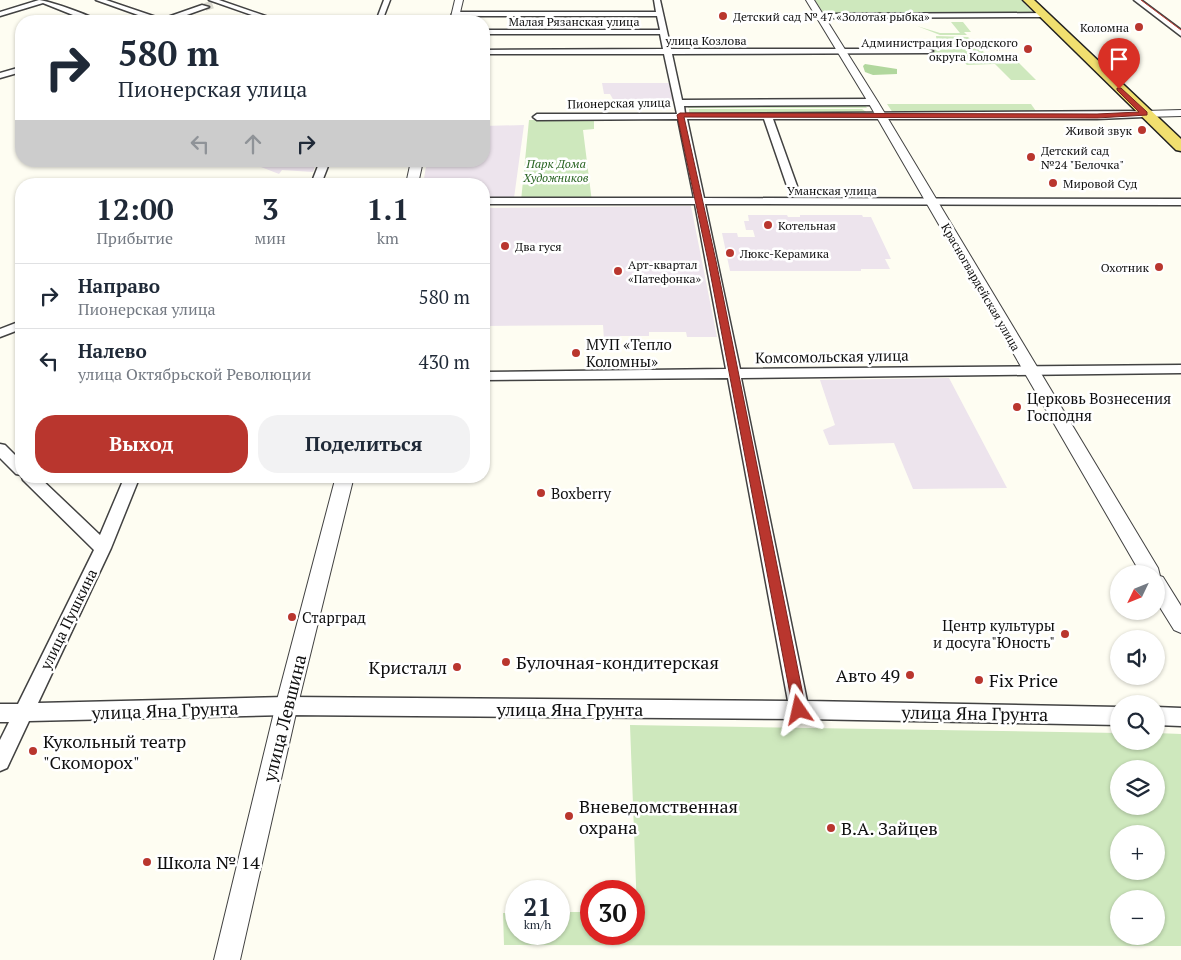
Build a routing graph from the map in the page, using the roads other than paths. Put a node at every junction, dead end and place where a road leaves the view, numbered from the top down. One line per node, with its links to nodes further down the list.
1 (45, 0): 12 (street); 14 (street)
2 (99, 0): 15 (street)
3 (388, 0): 18 (street)
4 (459, 0): 19 (street)
5 (657, 0): 13 (street)
6 (810, 0): 22 (street, Красногвардейская улица)
7 (1028, 0): 20 (main road)
8 (1137, 0): 26 (street)
9 (1150, 0): 23 (street)
10 (218, 2): 17 (street)
11 (205, 7): 16 (street)
12 (0, 14)
13 (660, 14): 21 (street); 25 (street)
14 (76, 15)
15 (144, 15)
16 (180, 15)
17 (258, 15)
18 (382, 15)
19 (455, 15)
20 (1043, 15): 22 (street); 36 (main road)
21 (490, 16)
22 (819, 16): 28 (street, Красногвардейская улица)
23 (1181, 23)
24 (490, 32): 25 (street, Малая Рязанская улица)
25 (664, 32): 27 (street)
26 (1181, 34)
27 (669, 51): 28 (street, улица Козлова); 30 (street, улица Козлова); 34 (street)
28 (841, 51): 29 (street, улица Козлова); 33 (street, Красногвардейская улица)
29 (929, 51)
30 (490, 52)
31 (15, 71): 32 (street)
32 (0, 76)
33 (873, 102): 34 (street); 39 (street, Красногвардейская улица)
34 (678, 103): 37 (street)
35 (1181, 113): 36 (street, Пионерская улица)
36 (1144, 114): 39 (street, Пионерская улица); 41 (main road)
37 (680, 115): 38 (street, Пионерская улица); 40 (street, Пионерская улица); 44 (street)
38 (767, 115): 39 (street, Пионерская улица); 42 (street)
39 (881, 116): 46 (street, Красногвардейская улица)
40 (537, 117)
41 (1181, 147)
42 (792, 186)
43 (490, 202): 44 (street, Уманская улица)
44 (699, 202): 46 (street, Уманская улица); 51 (street)
45 (1181, 202): 46 (street, Уманская улица)
46 (933, 203): 50 (street, Красногвардейская улица)
47 (15, 327): 48 (street)
48 (0, 333)
49 (1181, 369): 50 (street, Комсомольская улица)
50 (1030, 371): 51 (street, Комсомольская улица); 59 (street, Красногвардейская улица)
51 (733, 373): 52 (street, Комсомольская улица); 63 (street)
52 (490, 376)
53 (1, 452): 54 (street)
54 (15, 465)
55 (35, 483): 58 (street)
56 (131, 483): 58 (street, улица Пушкина)
57 (343, 483): 62 (street, улица Левшина)
58 (104, 548): 65 (street, улица Пушкина)
59 (1146, 565)
60 (1165, 598): 61 (street)
61 (1181, 624)
62 (286, 706): 63 (street, улица Яна Грунта); 65 (street, улица Яна Грунта); 70 (street, улица Левшина)
63 (799, 710): 66 (street, улица Яна Грунта)
64 (0, 713): 65 (street, улица Яна Грунта)
65 (22, 714): 69 (street, улица Пушкина)
66 (1110, 716)
67 (1165, 716): 68 (street)
68 (1181, 717)
69 (0, 761)
70 (226, 960)

